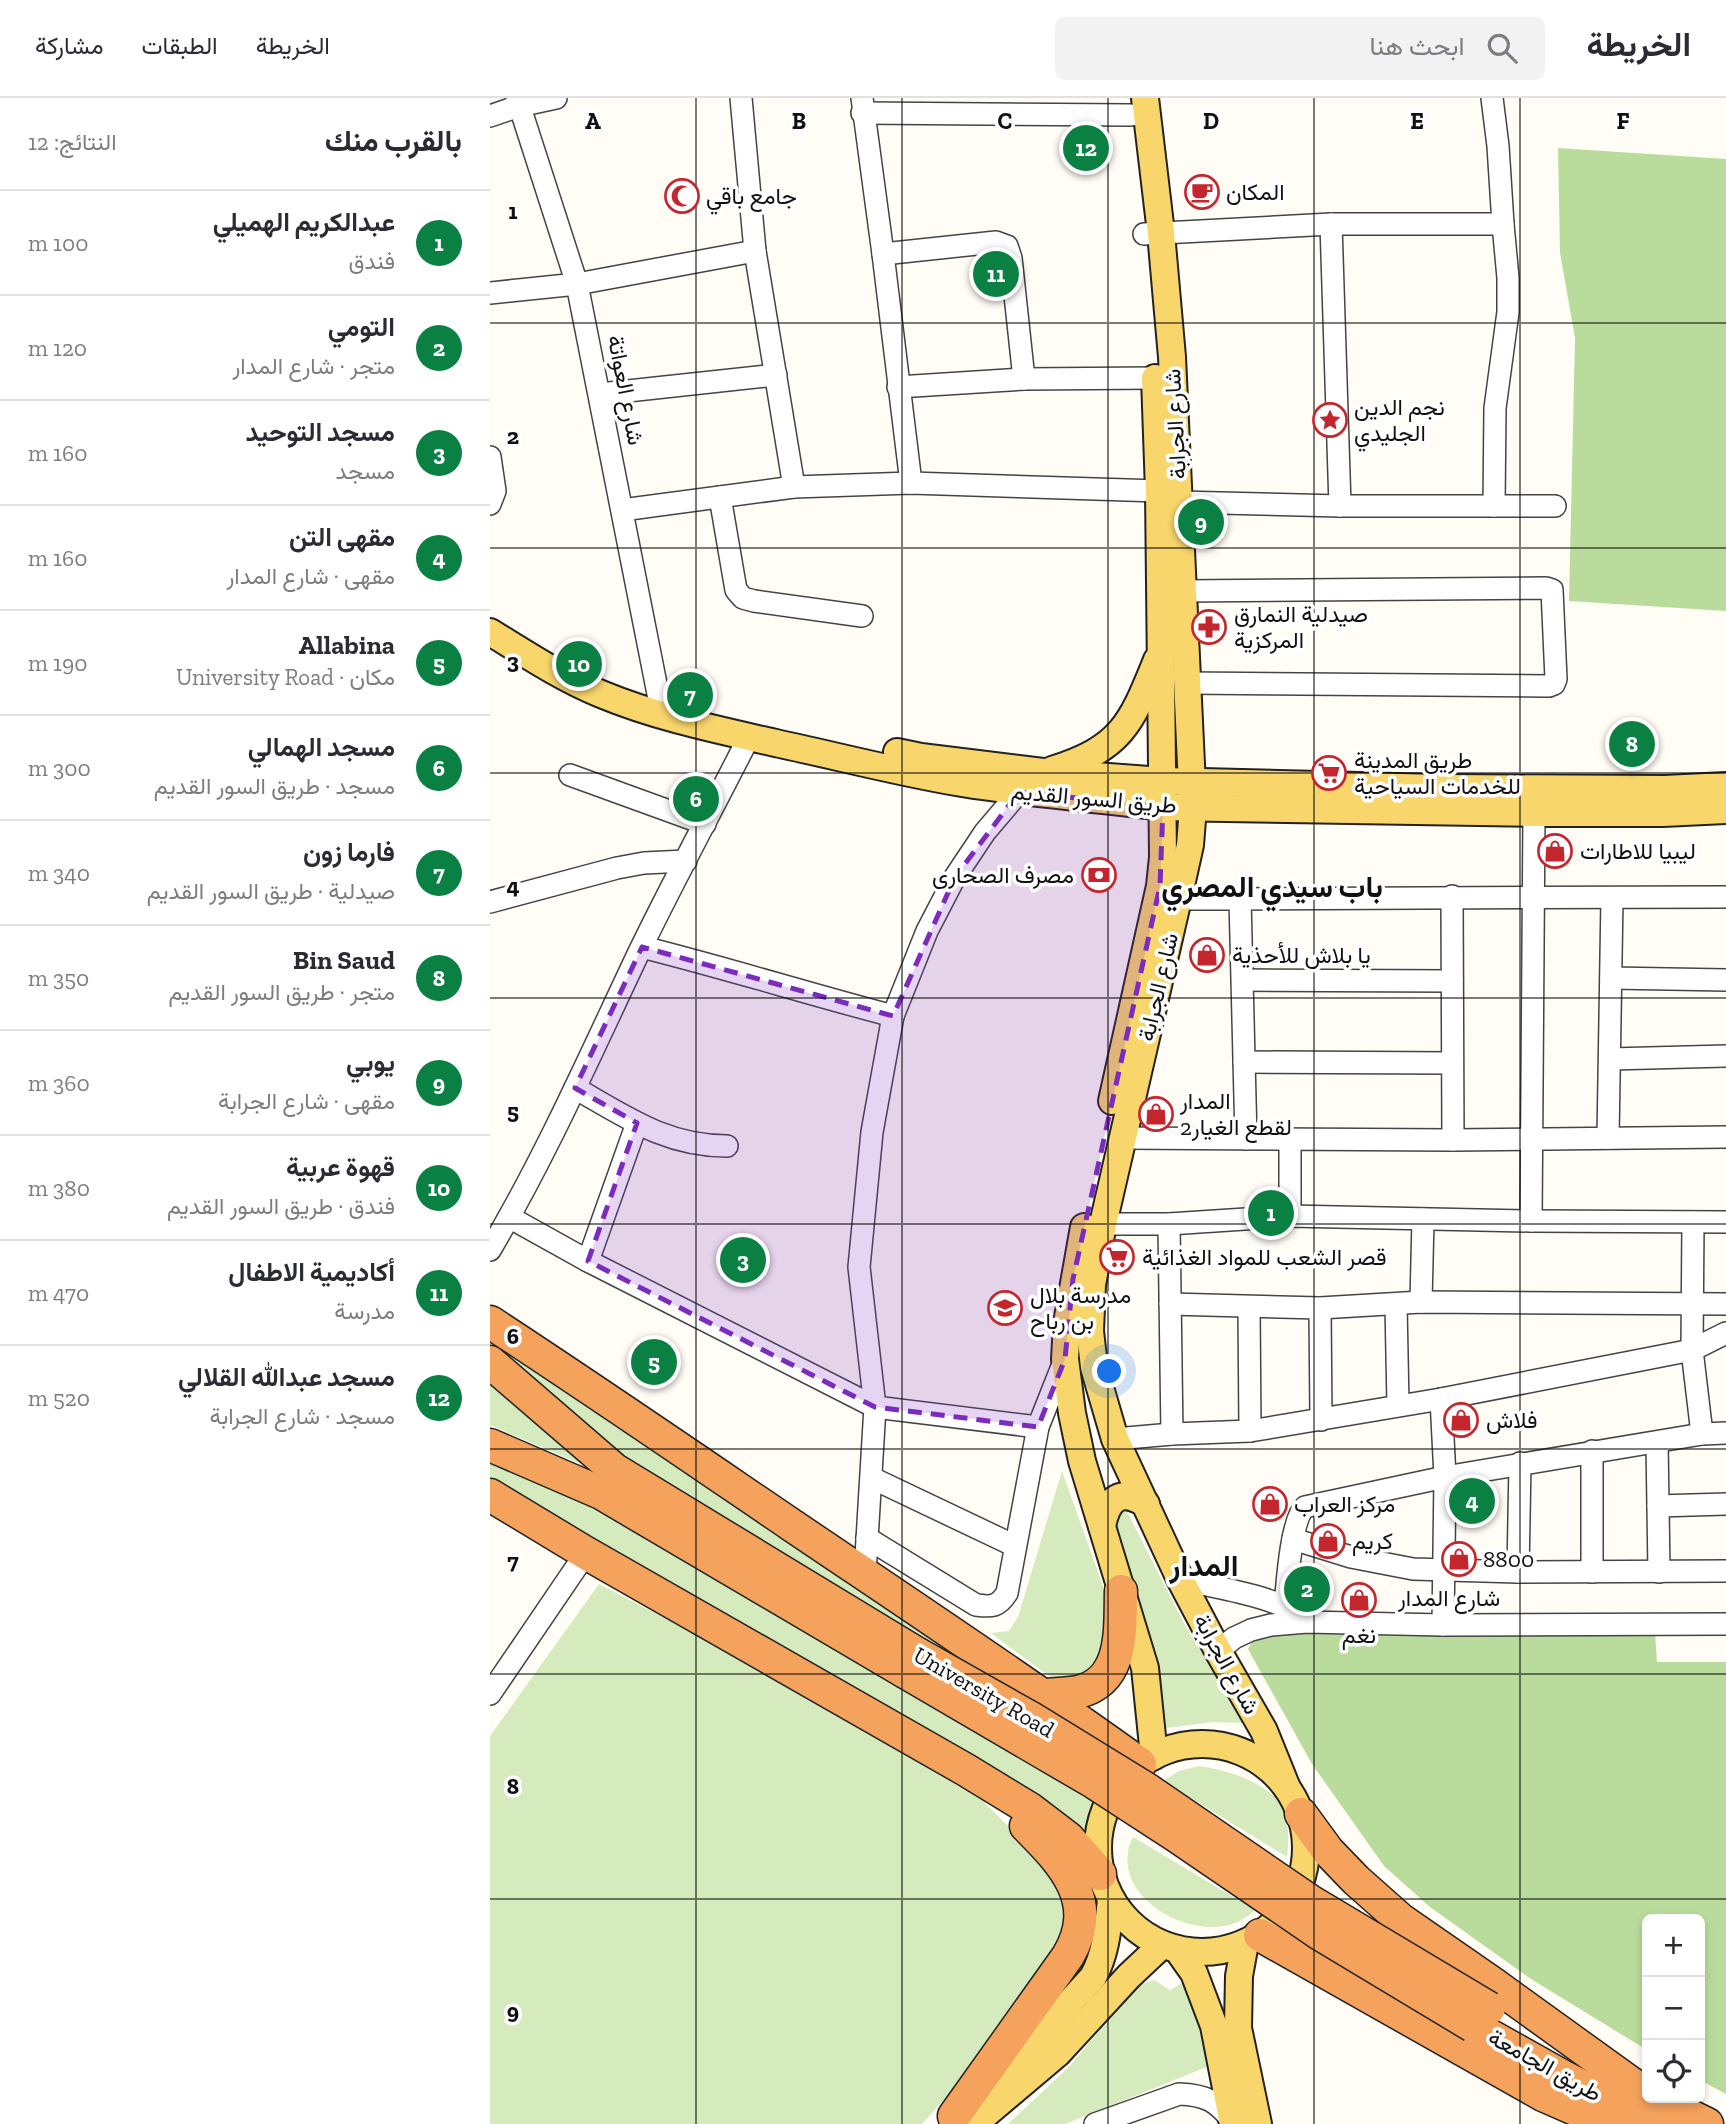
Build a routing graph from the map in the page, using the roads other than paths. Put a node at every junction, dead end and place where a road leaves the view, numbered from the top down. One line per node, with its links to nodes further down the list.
1 (556, 98): 4 (street)
2 (741, 98): 12 (street)
3 (1492, 98): 10 (street)
4 (518, 102): 8 (street); 14 (street, شارع العواتة)
5 (1135, 103): 7 (street); 11 (main road, شارع الجرابة)
6 (862, 106): 7 (street); 13 (street)
7 (972, 106)
8 (490, 116)
9 (1331, 224): 10 (street); 11 (street); 27 (street)
10 (1503, 224): 28 (street)
11 (1152, 234): 17 (main road, شارع الجرابة); 24 (main road, شارع الجرابة)
12 (755, 251): 14 (street); 16 (street)
13 (883, 254): 18 (street); 19 (street)
14 (577, 284): 15 (street); 20 (street, شارع العواتة)
15 (490, 293)
16 (776, 375): 20 (street); 23 (street)
17 (1155, 378): 18 (street); 24 (main road, شارع الجرابة)
18 (1024, 379): 19 (street)
19 (898, 387): 22 (street)
20 (600, 394): 30 (street, شارع العواتة)
21 (490, 457): 26 (street)
22 (911, 483): 23 (street); 24 (street)
23 (794, 487): 25 (street)
24 (1169, 496): 27 (street); 31 (main road, شارع الجرابة); 35 (main road, شارع الجرابة)
25 (720, 497): 30 (street); 32 (street)
26 (490, 504)
27 (1340, 506): 28 (street)
28 (1494, 506): 29 (street)
29 (1555, 506)
30 (622, 510): 37 (street, شارع العواتة)
31 (1184, 591): 36 (main road, شارع الجرابة); 36 (street)
32 (862, 616)
33 (490, 618): 37 (main road, طريق السور القديم)
34 (490, 632): 38 (main road, طريق السور القديم)
35 (1161, 649): 39 (main road); 43 (main road, شارع الجرابة)
36 (1186, 683): 44 (main road, شارع الجرابة)
37 (659, 699): 39 (main road, طريق السور القديم)
38 (749, 737): 42 (main road, طريق السور القديم); 47 (street)
39 (1043, 772): 43 (main road, طريق السور القديم)
40 (570, 775): 47 (street)
41 (1726, 786): 44 (main road, طريق السور القديم)
42 (1019, 792): 43 (main road, طريق السور القديم); 61 (street)
43 (1163, 794): 44 (main road, طريق السور القديم); 96 (main road, شارع الجرابة)
44 (1192, 794): 46 (main road, طريق السور القديم); 52 (main road, شارع الجرابة)
45 (1726, 810): 46 (main road, طريق السور القديم)
46 (1534, 813): 54 (street)
47 (705, 824): 48 (street)
48 (686, 861): 55 (street); 56 (street)
49 (1452, 896): 53 (street); 54 (street); 60 (street)
50 (1726, 897): 51 (street)
51 (1612, 898): 54 (street); 57 (street)
52 (1178, 899): 53 (street); 69 (main road, شارع الجرابة)
53 (1240, 899): 58 (street)
54 (1532, 899): 72 (street)
55 (490, 902)
56 (642, 947): 61 (street); 66 (street)
57 (1611, 978): 59 (street); 63 (street)
58 (1243, 980): 60 (street); 64 (street)
59 (1726, 980)
60 (1452, 981): 65 (street)
61 (893, 1016): 100 (street)
62 (1726, 1056): 63 (street)
63 (1610, 1059): 70 (street)
64 (1244, 1062): 65 (street); 71 (street)
65 (1452, 1063): 74 (street)
66 (575, 1088): 67 (street); 77 (street)
67 (637, 1123): 75 (street); 85 (street)
68 (1726, 1137): 70 (street)
69 (1122, 1138): 71 (street); 82 (main road, شارع الجرابة)
70 (1608, 1138): 72 (street)
71 (1245, 1139): 73 (street)
72 (1531, 1139): 74 (street); 79 (street)
73 (1290, 1140): 74 (street); 76 (street)
74 (1453, 1140)
75 (727, 1146)
76 (1290, 1216): 78 (street); 83 (street)
77 (509, 1217): 84 (street); 85 (street)
78 (1423, 1219): 79 (street); 86 (street)
79 (1531, 1221): 80 (street)
80 (1693, 1222): 81 (street); 88 (street)
81 (1726, 1222)
82 (1102, 1224): 83 (street); 107 (main road, شارع الجرابة)
83 (1169, 1224): 87 (street)
84 (490, 1250)
85 (588, 1261): 100 (street)
86 (1421, 1302): 88 (street); 90 (street)
87 (1170, 1304): 91 (street); 105 (street)
88 (1693, 1304): 89 (street); 95 (street)
89 (1726, 1304)
90 (1396, 1305): 92 (street); 99 (street)
91 (1249, 1307): 92 (street); 103 (street)
92 (1320, 1308): 101 (street)
93 (490, 1322): 128 (highway)
94 (1726, 1333): 95 (street)
95 (1692, 1350): 98 (street); 106 (street)
96 (1065, 1359): 102 (street); 118 (main road, شارع الجرابة)
97 (490, 1362): 136 (highway, University Road)
98 (1441, 1399): 99 (street); 112 (street)
99 (1398, 1405): 101 (street)
100 (875, 1407): 102 (street); 113 (street)
101 (1321, 1420): 103 (street)
102 (1038, 1427): 121 (street)
103 (1250, 1431): 105 (street)
104 (1726, 1433): 106 (street)
105 (1172, 1434): 107 (street)
106 (1702, 1434): 108 (street)
107 (1115, 1439): 115 (main road, شارع الجرابة)
108 (1657, 1441): 110 (street); 117 (street)
109 (490, 1445): 136 (highway, University Road)
110 (1592, 1451): 111 (street); 126 (street)
111 (1520, 1463): 112 (street); 125 (street)
112 (1445, 1477): 120 (street); 124 (street)
113 (872, 1478): 119 (street); 121 (street)
114 (490, 1495): 122 (highway)
115 (1146, 1504): 118 (main road); 129 (main road, شارع الجرابة)
116 (1726, 1504): 117 (street)
117 (1658, 1506): 127 (street)
118 (1102, 1527): 130 (main road, شارع الجرابة)
119 (867, 1538): 121 (street); 128 (street)
120 (1293, 1539): 124 (street); 131 (street)
121 (1015, 1546)
122 (586, 1553): 137 (street); 140 (highway)
123 (1726, 1571): 127 (street)
124 (1442, 1572): 125 (street); 134 (street)
125 (1518, 1572): 126 (street)
126 (1592, 1572): 127 (street)
127 (1659, 1572)
128 (865, 1573): 138 (highway)
129 (1180, 1579): 131 (street); 135 (main road, شارع الجرابة)
130 (1121, 1591): 138 (highway); 139 (main road, شارع الجرابة)
131 (1285, 1606): 132 (street)
132 (1307, 1622): 134 (street, شارع المدار); 135 (street, شارع المدار)
133 (1726, 1624): 134 (street, شارع المدار)
134 (1443, 1625)
135 (1218, 1651): 141 (main road, شارع الجرابة)
136 (910, 1662): 145 (highway, University Road, bridge)
137 (490, 1694)
138 (1045, 1695): 139 (highway)
139 (1147, 1760): 141 (main road); 142 (main road)
140 (966, 1770): 142 (highway); 149 (highway)
141 (1294, 1801): 143 (main road); 146 (highway)
142 (1106, 1887): 144 (main road); 149 (main road)
143 (1253, 1939): 144 (main road); 151 (main road); 152 (highway)
144 (1170, 1947): 149 (main road); 151 (main road)
145 (1481, 2017): 147 (highway, طريق الجامعة); 153 (highway, طريق الجامعة)
146 (1642, 2090)
147 (1642, 2091)
148 (1665, 2103): 154 (highway, طريق الجامعة)
149 (957, 2121)
150 (1106, 2122): 151 (street)
151 (1241, 2123)
152 (1609, 2124)
153 (1655, 2124)
154 (1707, 2124)

